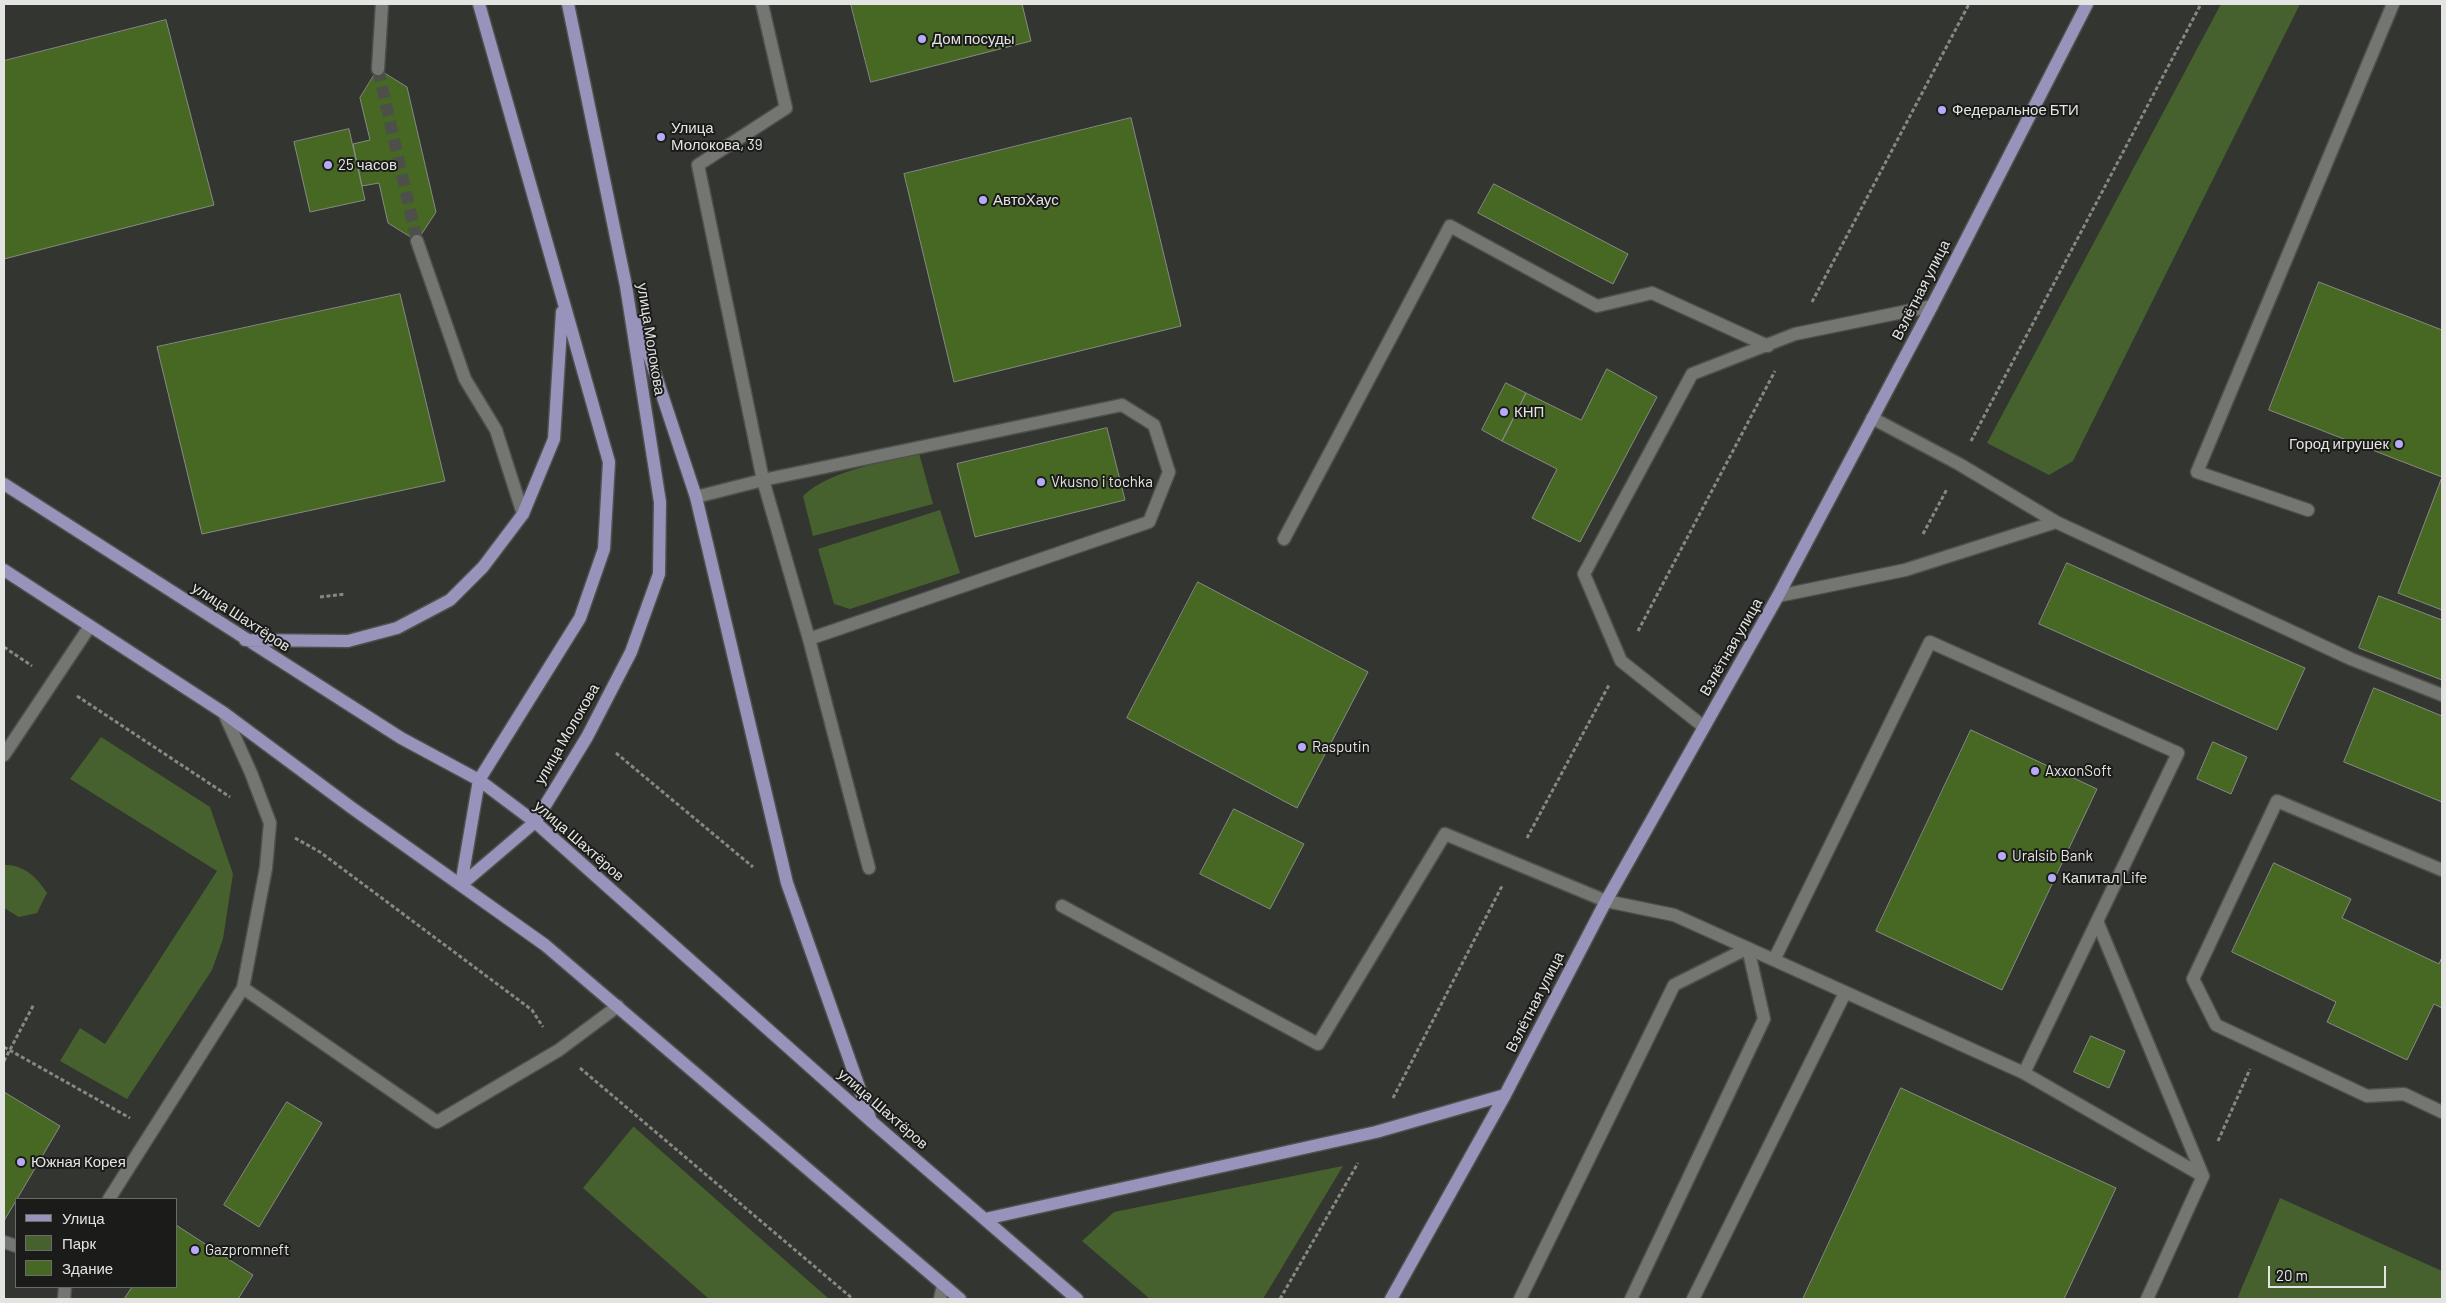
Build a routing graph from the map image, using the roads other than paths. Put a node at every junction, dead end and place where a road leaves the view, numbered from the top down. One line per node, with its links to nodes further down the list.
1 (382, 4): 7 (street)
2 (478, 4): 10 (main road)
3 (568, 4): 9 (main road, улица Молокова)
4 (762, 4): 14 (street)
5 (2087, 4): 11 (main road, Взлётная улица)
6 (2392, 4): 17 (street)
7 (378, 69)
8 (417, 241): 18 (street)
9 (626, 286): 16 (main road); 31 (main road, улица Молокова)
10 (562, 302): 18 (main road); 30 (main road)
11 (1932, 306): 12 (street); 13 (main road, Взлётная улица)
12 (1768, 346): 20 (street); 28 (street)
13 (1872, 418): 19 (street); 22 (main road, Взлётная улица)
14 (763, 480): 16 (street); 24 (street); 24 (street)
15 (4, 484): 25 (main road, улица Шахтёров)
16 (696, 498): 46 (main road)
17 (2308, 510)
18 (523, 514): 25 (main road)
19 (2056, 522): 22 (street); 26 (street)
20 (1284, 539)
21 (4, 570): 23 (main road)
22 (1778, 596): 28 (main road, Взлётная улица)
23 (90, 626): 27 (main road); 29 (street)
24 (809, 639): 32 (street)
25 (245, 640): 30 (main road, улица Шахтёров)
26 (2442, 695)
27 (224, 713): 34 (main road); 40 (street)
28 (1704, 727): 35 (main road, Взлётная улица)
29 (4, 755)
30 (479, 780): 31 (main road, улица Шахтёров); 34 (main road)
31 (535, 822): 34 (main road, улица Молокова); 46 (main road, улица Шахтёров)
32 (869, 868)
33 (2442, 870): 45 (street)
34 (461, 885): 42 (main road)
35 (1606, 900): 36 (street); 38 (street); 44 (main road, Взлётная улица)
36 (1062, 906)
37 (2097, 921): 39 (street); 43 (street); 47 (street)
38 (1748, 948): 39 (street); 55 (street); 56 (street)
39 (1774, 960): 41 (street)
40 (243, 988): 42 (street); 48 (street)
41 (1845, 993): 43 (street); 57 (street)
42 (618, 1006): 50 (main road)
43 (2024, 1073): 47 (street)
44 (1505, 1095): 49 (main road); 54 (main road, Взлётная улица)
45 (2442, 1112)
46 (871, 1121): 49 (main road, улица Шахтёров)
47 (2203, 1176): 58 (street)
48 (109, 1198)
49 (985, 1219): 53 (main road, улица Шахтёров)
50 (943, 1285): 51 (street); 52 (main road)
51 (940, 1299)
52 (960, 1299)
53 (1077, 1299)
54 (1391, 1299)
55 (1520, 1299)
56 (1631, 1299)
57 (1693, 1299)
58 (2147, 1299)

